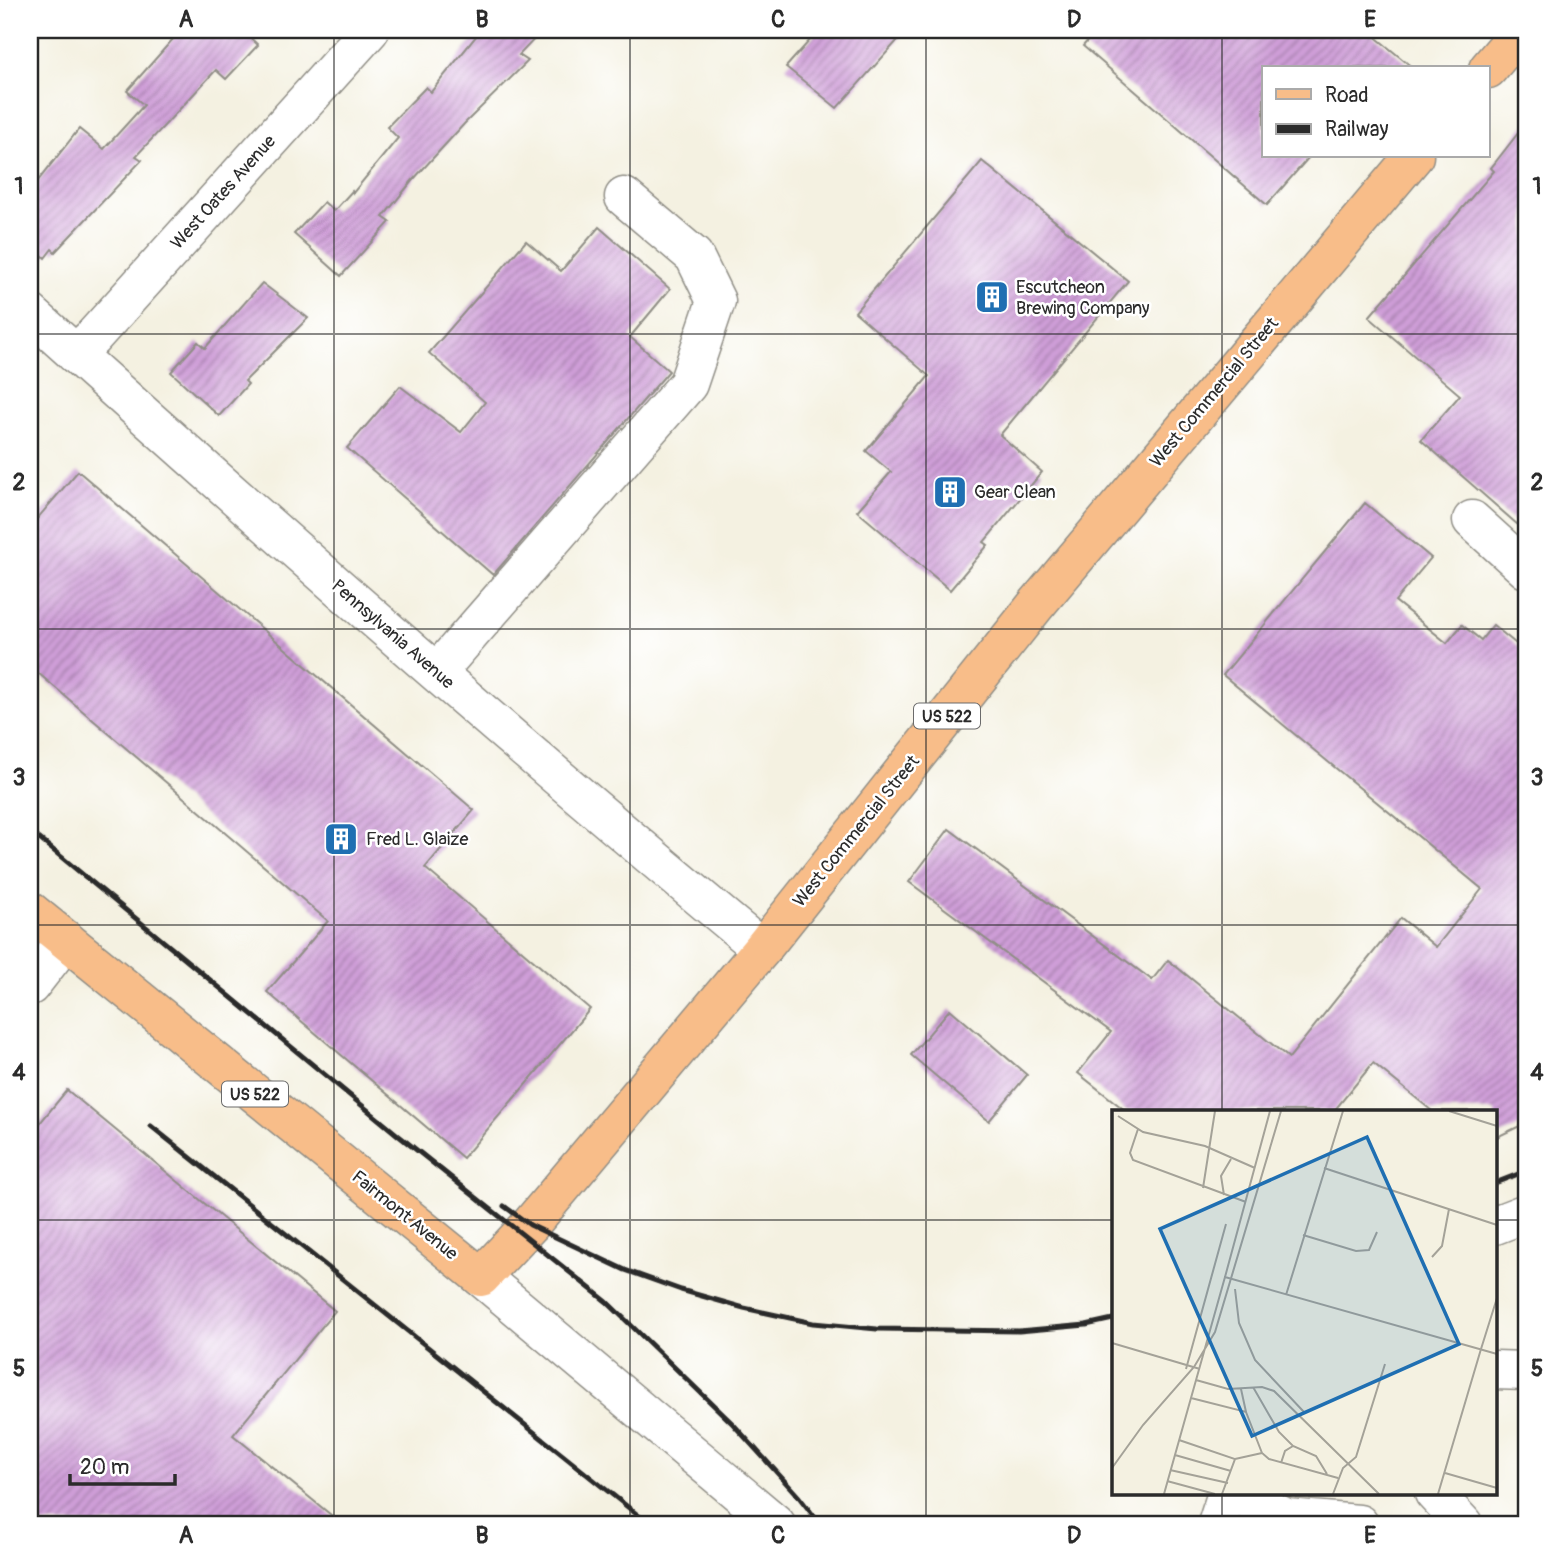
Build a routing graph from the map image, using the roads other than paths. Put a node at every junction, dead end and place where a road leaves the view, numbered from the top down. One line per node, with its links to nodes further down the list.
1 (370, 30): 7 (street, West Oates Avenue)
2 (1521, 30): 3 (main road)
3 (1490, 67)
4 (1412, 158): 13 (main road, West Commercial Street / US 522)
5 (624, 197): 10 (street)
6 (30, 313): 7 (street, Pennsylvania Avenue)
7 (75, 354): 10 (street, Pennsylvania Avenue)
8 (1472, 520): 9 (street)
9 (1526, 569)
10 (437, 672): 13 (street, Pennsylvania Avenue)
11 (30, 911): 12 (main road, Fairmont Avenue / US 522)
12 (66, 940): 14 (street); 17 (main road, Fairmont Avenue / US 522)
13 (762, 948): 17 (main road, West Commercial Street / US 522)
14 (30, 986)
15 (1526, 1213): 16 (street)
16 (1496, 1226)
17 (481, 1277): 23 (street, Fairmont Avenue)
18 (1496, 1370): 19 (street)
19 (1526, 1371)
20 (1229, 1494): 24 (street)
21 (1231, 1494): 25 (street)
22 (1435, 1494): 26 (street)
23 (776, 1524)
24 (1217, 1524)
25 (1359, 1524)
26 (1463, 1524)

